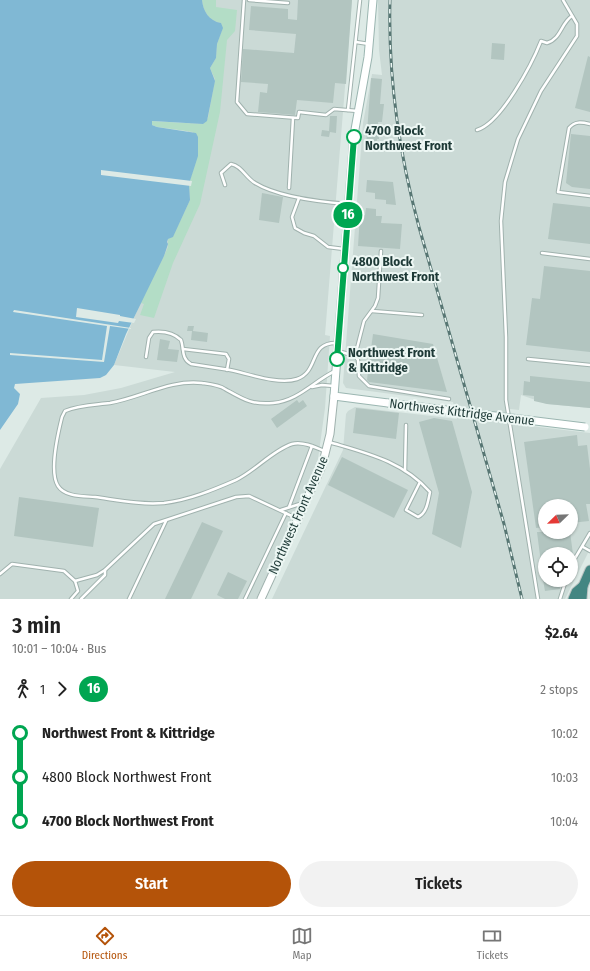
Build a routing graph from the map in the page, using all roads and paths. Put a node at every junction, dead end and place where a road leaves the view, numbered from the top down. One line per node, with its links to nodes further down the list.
1 (244, 0): 12 (lane)
2 (249, 0): 6 (lane)
3 (360, 0): 8 (lane)
4 (373, 0): 9 (main road, Northwest Front Avenue)
5 (563, 0): 7 (lane)
6 (288, 3)
7 (572, 16): 14 (lane); 67 (lane)
8 (356, 42): 9 (lane); 10 (lane)
9 (370, 44): 11 (main road, Northwest Front Avenue)
10 (348, 110): 11 (lane); 12 (lane)
11 (358, 111): 19 (main road, Northwest Front Avenue)
12 (293, 118): 16 (lane)
13 (590, 124): 17 (lane)
14 (477, 130)
15 (225, 185): 18 (lane)
16 (288, 188)
17 (590, 196)
18 (299, 198): 19 (lane); 20 (lane)
19 (349, 204): 20 (main road, Northwest Front Avenue)
20 (345, 249): 26 (main road, Northwest Front Avenue)
21 (381, 251): 24 (lane)
22 (542, 253): 23 (lane)
23 (590, 259)
24 (372, 311): 25 (lane); 30 (lane)
25 (422, 315)
26 (338, 343): 28 (main road, Northwest Front Avenue); 33 (lane)
27 (183, 349): 29 (lane); 33 (lane); 33 (lane)
28 (337, 351): 30 (lane); 34 (main road, Northwest Front Avenue)
29 (146, 356)
30 (355, 356): 38 (lane)
31 (528, 358): 32 (lane)
32 (590, 366)
33 (227, 370)
34 (336, 370): 35 (main road, Northwest Front Avenue); 36 (lane)
35 (335, 386): 36 (lane); 37 (main road, Northwest Front Avenue)
36 (308, 388): 42 (lane)
37 (334, 396): 40 (main road, Northwest Kittridge Avenue, bridge); 41 (main road, Northwest Front Avenue)
38 (449, 399)
39 (406, 425): 44 (lane)
40 (587, 427)
41 (328, 442): 43 (main road, Northwest Front Avenue); 44 (lane)
42 (312, 446): 43 (lane); 47 (lane)
43 (326, 452): 46 (main road, Northwest Front Avenue)
44 (405, 471): 45 (lane)
45 (420, 482): 45 (lane)
46 (306, 504): 47 (lane); 50 (main road, Northwest Front Avenue)
47 (290, 507): 48 (lane)
48 (281, 511): 49 (lane); 51 (lane)
49 (286, 513): 50 (lane); 65 (lane)
50 (299, 519): 66 (main road, Northwest Front Avenue)
51 (166, 521): 56 (lane); 64 (lane)
52 (590, 533): 53 (lane)
53 (583, 548): 54 (lane); 55 (lane)
54 (590, 551)
55 (578, 554)
56 (105, 570): 59 (lane); 63 (lane)
57 (590, 570): 60 (highway)
58 (0, 574): 59 (lane)
59 (75, 581): 62 (lane)
60 (583, 586): 69 (highway); 70 (highway)
61 (564, 587): 68 (lane)
62 (71, 599)
63 (81, 599)
64 (129, 599)
65 (245, 599)
66 (261, 599)
67 (538, 599)
68 (560, 599)
69 (573, 599)
70 (582, 599)

